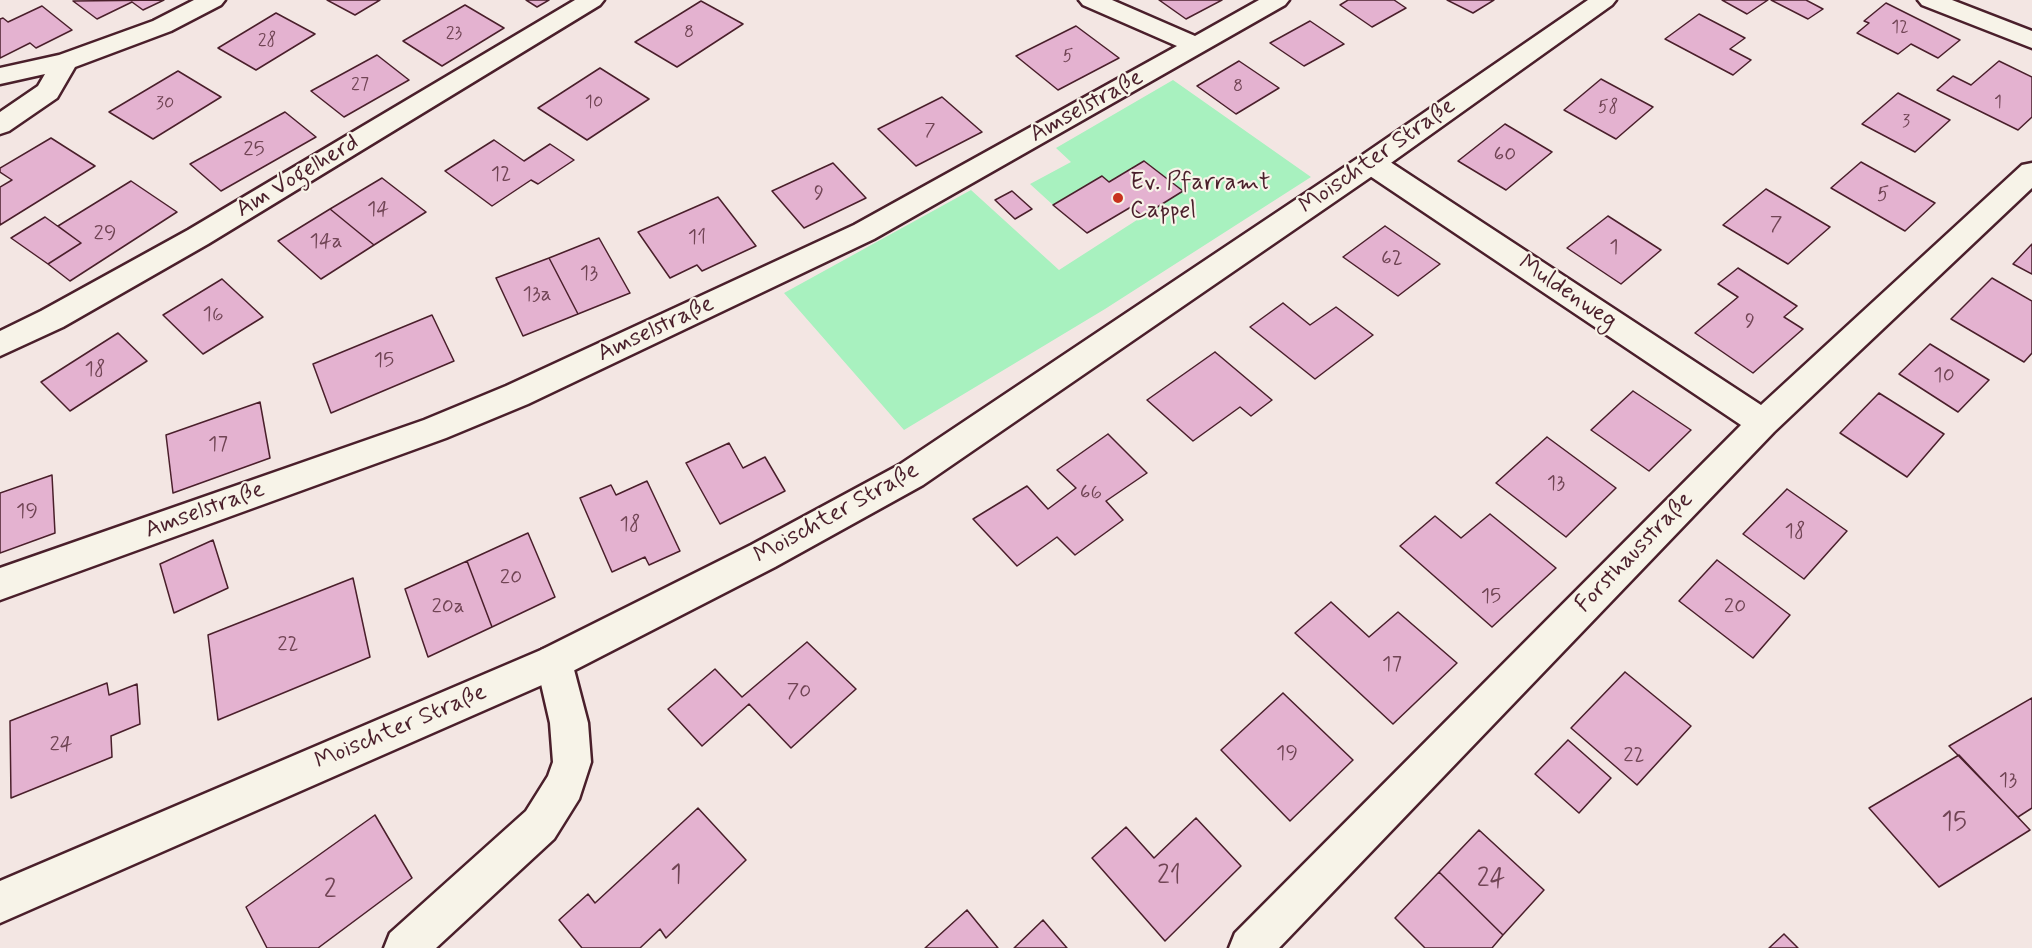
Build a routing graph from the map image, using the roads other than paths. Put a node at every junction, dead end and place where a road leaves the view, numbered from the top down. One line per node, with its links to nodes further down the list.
1 (213, 0): 9 (street)
2 (592, 0): 14 (street, Am Vogelherd)
3 (1091, 0): 8 (street)
4 (1277, 0): 8 (street, Amselstraße)
5 (1604, 0): 12 (street, Moischter Straße)
6 (1930, 0): 7 (street)
7 (2032, 40)
8 (1196, 45): 16 (street, Amselstraße)
9 (65, 62): 10 (street); 11 (street)
10 (0, 76)
11 (0, 125)
12 (1371, 163): 15 (street, Muldenweg); 17 (street, Moischter Straße)
13 (2032, 172): 15 (street, Forsthausstraße)
14 (0, 344)
15 (1763, 423): 20 (street, Forsthausstraße)
16 (0, 584)
17 (554, 662): 18 (street, Moischter Straße); 19 (street)
18 (0, 902)
19 (405, 948)
20 (1250, 948)

